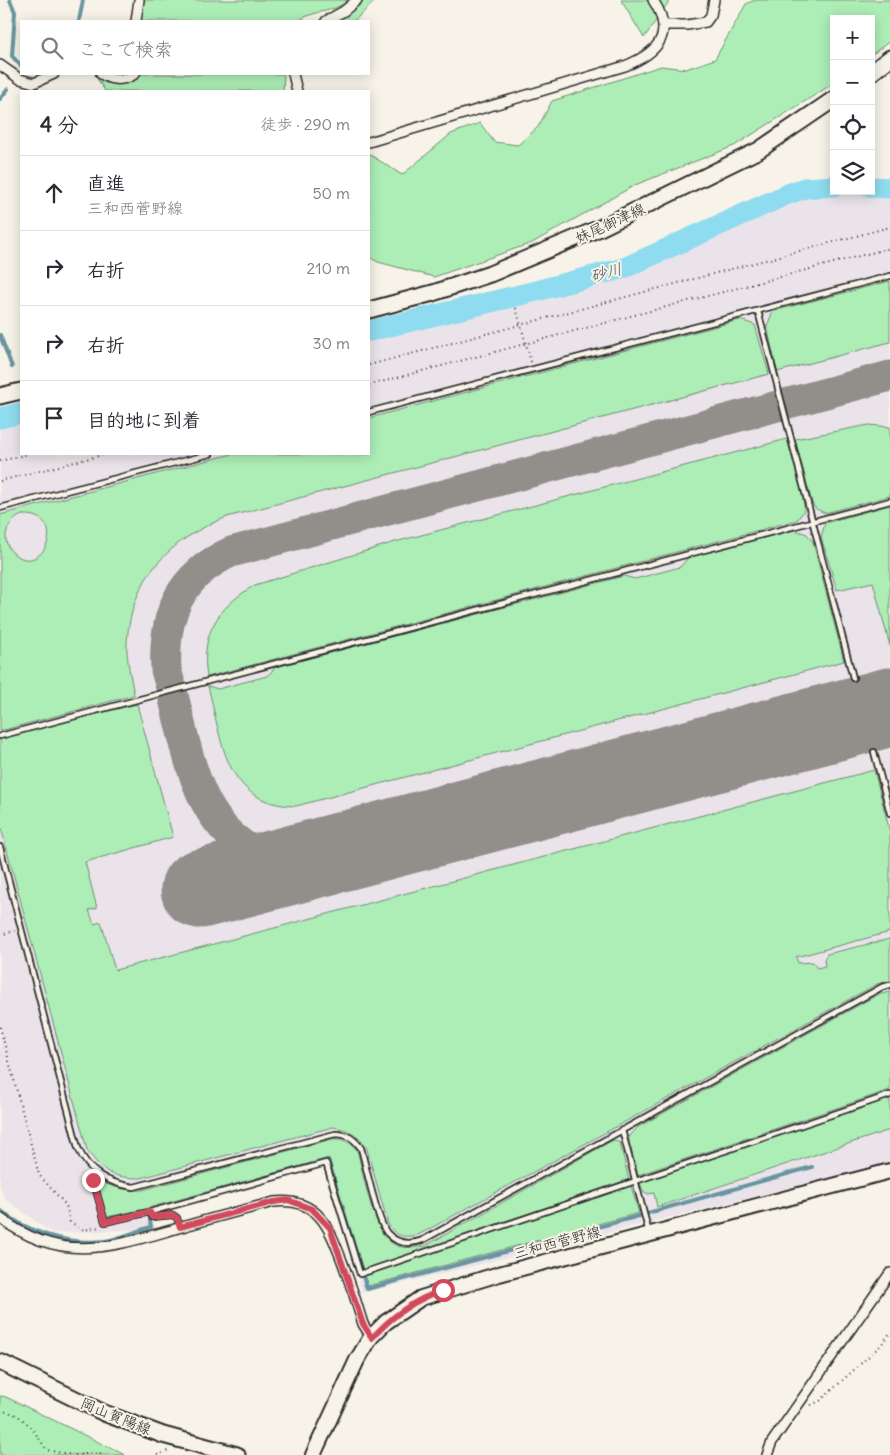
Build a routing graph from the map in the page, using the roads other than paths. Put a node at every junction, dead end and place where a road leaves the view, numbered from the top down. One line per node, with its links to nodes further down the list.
1 (140, 0): 5 (street)
2 (357, 0): 6 (street)
3 (654, 0): 7 (street)
4 (714, 0): 7 (street)
5 (136, 20)
6 (328, 20)
7 (663, 25): 17 (street)
8 (890, 58): 10 (main road)
9 (0, 65): 11 (street)
10 (875, 69)
11 (52, 75)
12 (104, 75): 13 (street)
13 (133, 75)
14 (294, 75): 15 (street)
15 (297, 90)
16 (830, 102): 19 (main road, 妹尾御津線)
17 (370, 142)
18 (890, 276): 20 (lane)
19 (370, 310)
20 (758, 311): 23 (lane); 27 (lane)
21 (20, 391): 22 (main road)
22 (0, 396)
23 (370, 412)
24 (206, 455): 26 (lane)
25 (890, 501): 27 (lane)
26 (0, 508)
27 (812, 521): 28 (lane); 29 (lane)
28 (853, 678)
29 (0, 736)
30 (874, 752): 31 (lane)
31 (890, 814)
32 (0, 847): 37 (lane)
33 (890, 985): 35 (lane)
34 (890, 1094): 38 (lane)
35 (622, 1130): 37 (lane); 38 (lane)
36 (890, 1171): 42 (main road, 三和西菅野線)
37 (97, 1174): 39 (lane)
38 (635, 1181): 39 (lane); 42 (lane)
39 (150, 1212): 41 (lane)
40 (0, 1218): 41 (street)
41 (180, 1227): 44 (street)
42 (649, 1234): 44 (main road, 三和西菅野線)
43 (890, 1273): 48 (street)
44 (372, 1338): 47 (main road, 三和西菅野線)
45 (0, 1362): 46 (main road, 岡山賀陽線)
46 (237, 1455)
47 (313, 1455)
48 (767, 1455)

